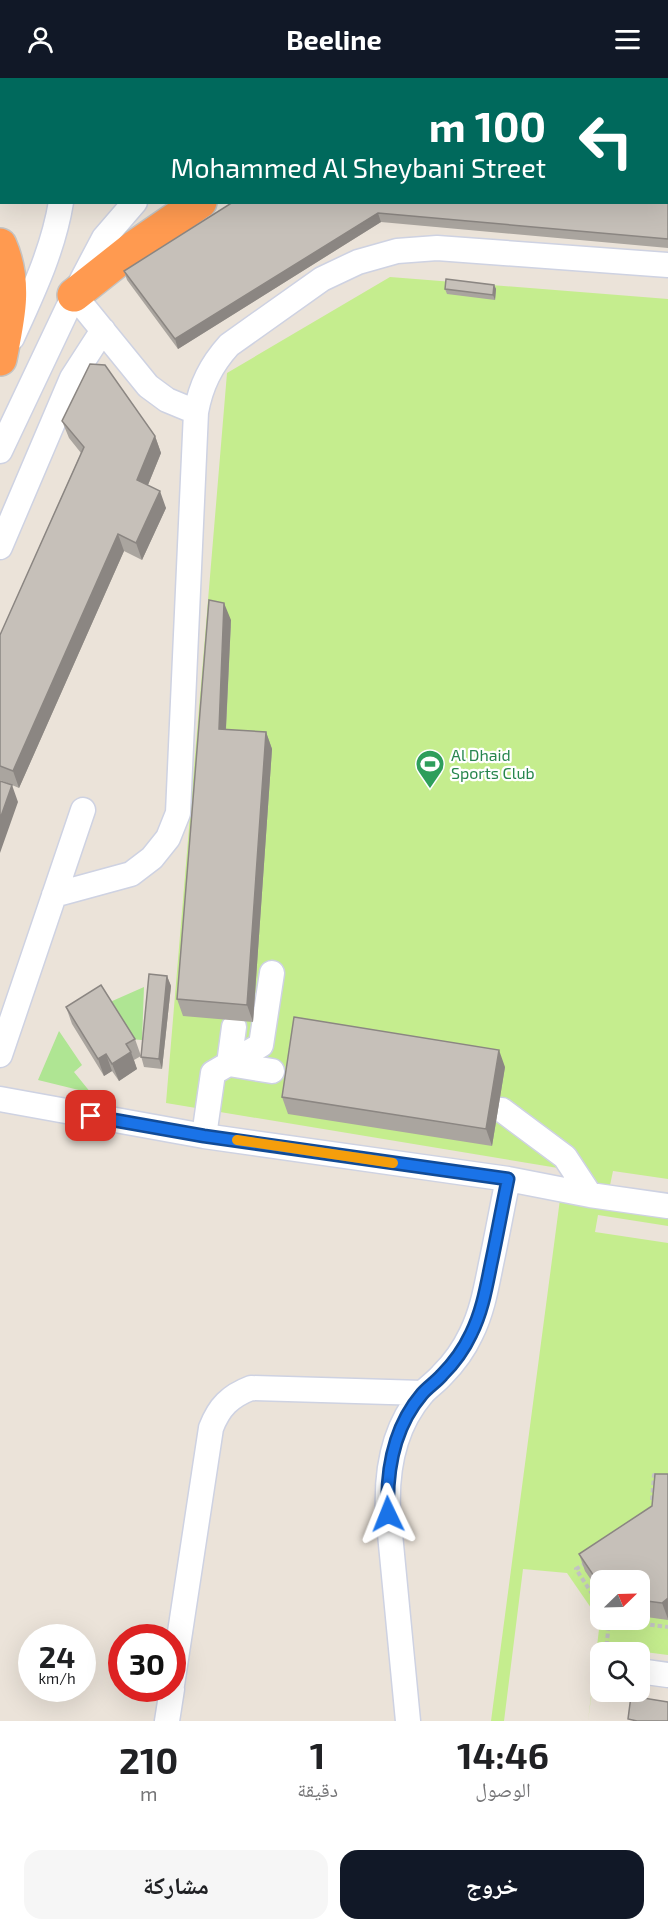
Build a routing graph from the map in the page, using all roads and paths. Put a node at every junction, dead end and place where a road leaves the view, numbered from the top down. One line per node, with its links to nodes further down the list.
1 (61, 204): 9 (street)
2 (133, 204): 6 (street)
3 (197, 204): 6 (highway)
4 (0, 245): 8 (highway)
5 (668, 265): 10 (street)
6 (74, 294): 7 (street); 11 (street)
7 (103, 330): 10 (street); 12 (street)
8 (0, 359)
9 (0, 366)
10 (195, 412): 14 (street)
11 (0, 451)
12 (0, 547)
13 (83, 810): 14 (street)
14 (54, 895): 17 (street)
15 (272, 974): 18 (street)
16 (234, 1027): 18 (street)
17 (0, 1055)
18 (229, 1064): 19 (street); 22 (street)
19 (272, 1071)
20 (0, 1100): 22 (street)
21 (502, 1110): 24 (street)
22 (204, 1136): 23 (street)
23 (508, 1179): 24 (street); 26 (street)
24 (590, 1195): 25 (street)
25 (668, 1206)
26 (423, 1393): 31 (street); 38 (street)
27 (668, 1477): 28 (path)
28 (652, 1508)
29 (595, 1557): 30 (path)
30 (590, 1591)
31 (181, 1624)
32 (650, 1625): 33 (path)
33 (668, 1627)
34 (650, 1673): 35 (street)
35 (668, 1675)
36 (170, 1702): 37 (street)
37 (167, 1721)
38 (408, 1721)

